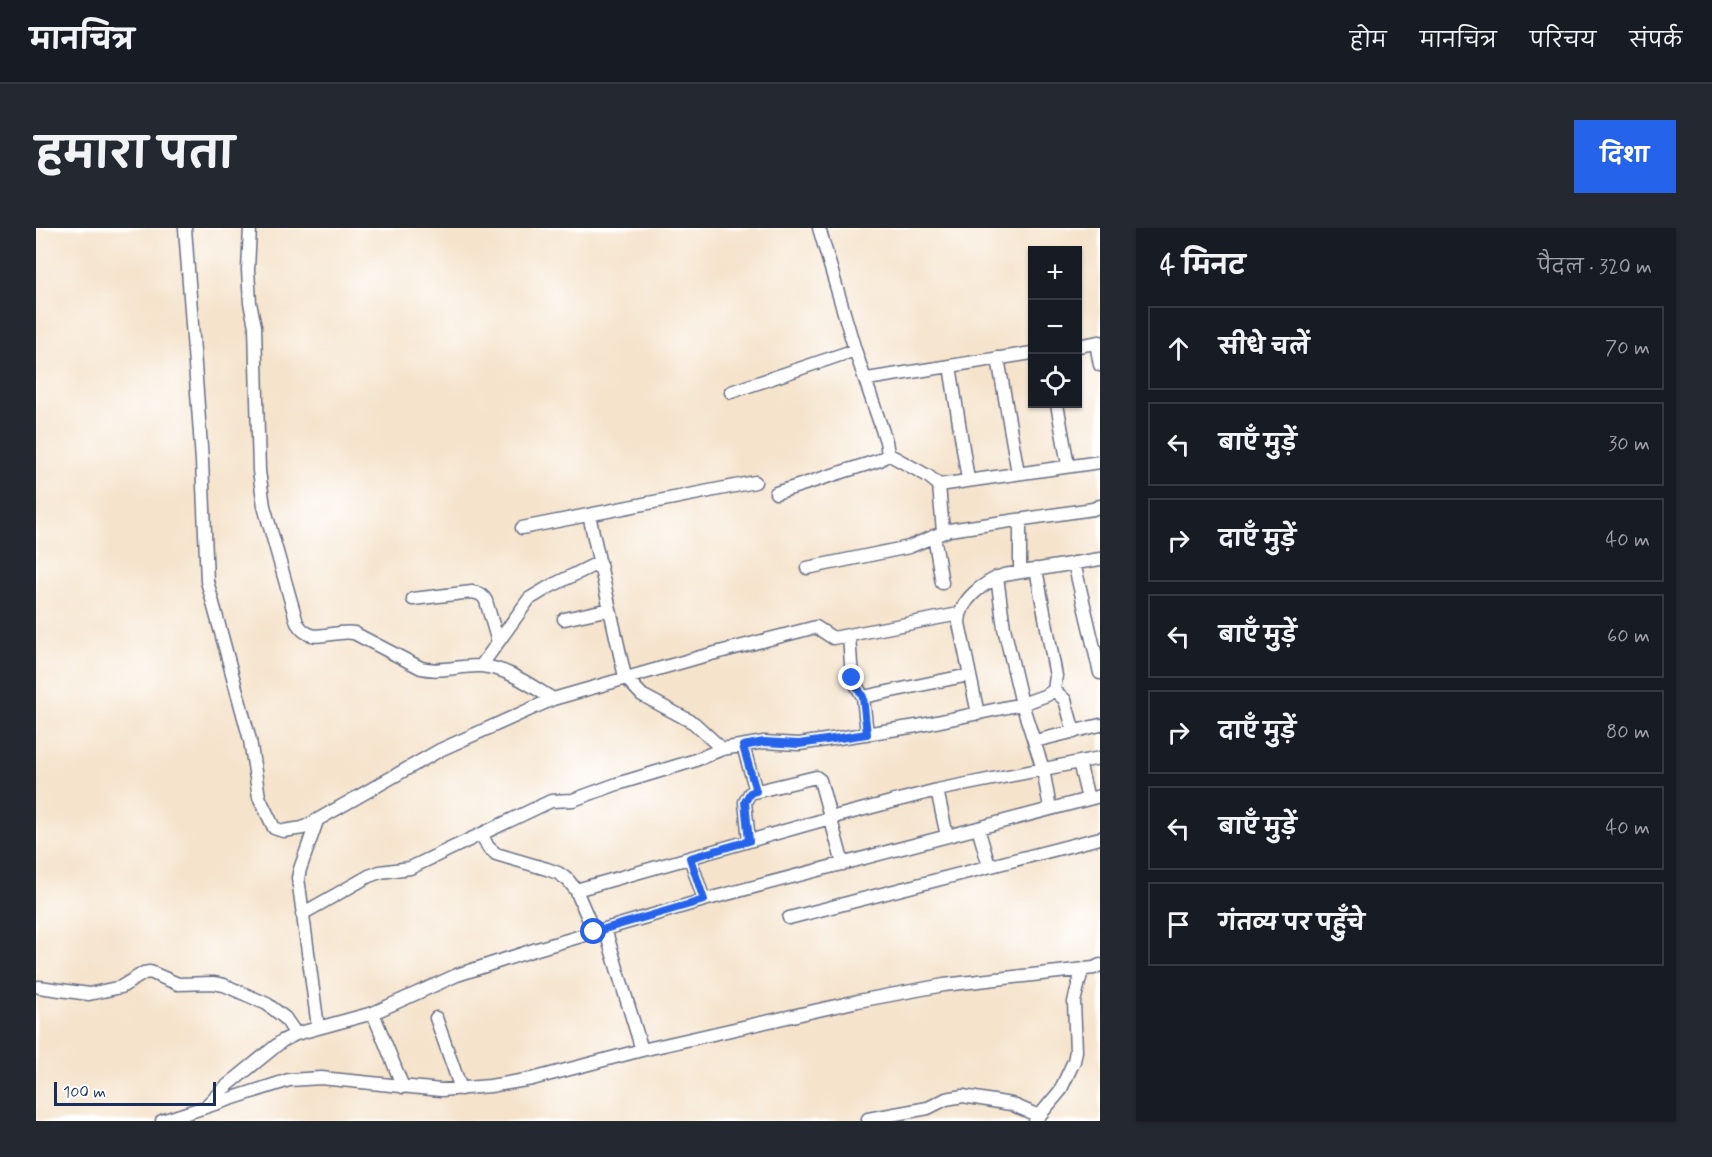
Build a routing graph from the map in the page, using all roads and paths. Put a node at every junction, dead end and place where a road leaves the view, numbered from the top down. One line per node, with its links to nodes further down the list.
1 (184, 228): 66 (street)
2 (250, 228): 43 (street)
3 (819, 228): 6 (street)
4 (1098, 343): 5 (street); 9 (street)
5 (1082, 345)
6 (855, 350): 11 (street); 12 (street)
7 (1028, 354): 8 (street)
8 (998, 358): 10 (street); 18 (street)
9 (1100, 365)
10 (950, 366): 11 (street); 19 (street)
11 (867, 379): 14 (street)
12 (731, 392)
13 (1058, 408): 16 (street)
14 (888, 454): 21 (street); 22 (street)
15 (1100, 462): 16 (street); 17 (street)
16 (1068, 465): 18 (street)
17 (1100, 470)
18 (1018, 473): 19 (street)
19 (968, 480): 21 (street)
20 (754, 482): 24 (street)
21 (939, 485): 27 (street)
22 (776, 493)
23 (1100, 506): 25 (street)
24 (590, 515): 26 (street); 29 (street)
25 (1020, 520): 27 (street); 33 (street)
26 (522, 528)
27 (938, 534): 31 (street); 35 (street)
28 (1100, 559): 30 (street)
29 (600, 562): 37 (street); 42 (street)
30 (1074, 563): 32 (street); 40 (street)
31 (807, 568)
32 (1036, 569): 33 (street); 47 (street)
33 (1020, 571): 34 (street)
34 (997, 577): 38 (street); 50 (street)
35 (942, 583)
36 (413, 599): 42 (street)
37 (610, 609): 39 (street); 46 (street)
38 (959, 614): 41 (street); 45 (street)
39 (564, 619)
40 (1096, 635): 44 (street)
41 (849, 636): 46 (street); 48 (street)
42 (498, 642): 43 (street)
43 (481, 666): 49 (street)
44 (1100, 674)
45 (969, 675): 48 (street); 51 (street)
46 (625, 677): 49 (street); 57 (street)
47 (1053, 690): 50 (street); 53 (street)
48 (863, 697): 54 (street)
49 (553, 699): 66 (street)
50 (1022, 704): 51 (street); 55 (street)
51 (978, 714): 54 (street)
52 (1100, 725): 53 (street)
53 (1074, 732): 55 (street)
54 (867, 734): 56 (street)
55 (1035, 741): 60 (street)
56 (743, 746): 57 (street); 62 (street)
57 (722, 749): 68 (street)
58 (1100, 758): 59 (street)
59 (1079, 762): 60 (street); 63 (street)
60 (1043, 769): 61 (street); 64 (street)
61 (937, 790): 65 (street); 69 (street)
62 (756, 791): 65 (street); 71 (street)
63 (1094, 798): 64 (street)
64 (1050, 808): 67 (street)
65 (830, 818): 71 (street); 73 (street)
66 (316, 821): 77 (street)
67 (978, 828): 69 (street); 74 (street)
68 (482, 835): 75 (street); 77 (street)
69 (947, 836): 73 (street)
70 (1100, 838): 74 (street)
71 (749, 841): 72 (street)
72 (690, 858): 75 (street); 76 (street)
73 (843, 864): 76 (street)
74 (989, 866): 78 (street)
75 (576, 890): 79 (street)
76 (704, 900): 79 (street)
77 (302, 914): 85 (street)
78 (789, 918)
79 (600, 930): 83 (street); 87 (street)
80 (1100, 965): 81 (street)
81 (1082, 970): 87 (street); 92 (street)
82 (39, 987): 86 (street)
83 (373, 1012): 85 (street); 88 (street)
84 (436, 1018): 89 (street)
85 (318, 1027): 86 (street)
86 (296, 1034): 90 (street)
87 (642, 1050): 89 (street)
88 (403, 1087): 89 (street); 90 (street)
89 (461, 1089)
90 (206, 1107): 93 (street)
91 (868, 1119): 92 (street)
92 (1037, 1119)
93 (162, 1121)

